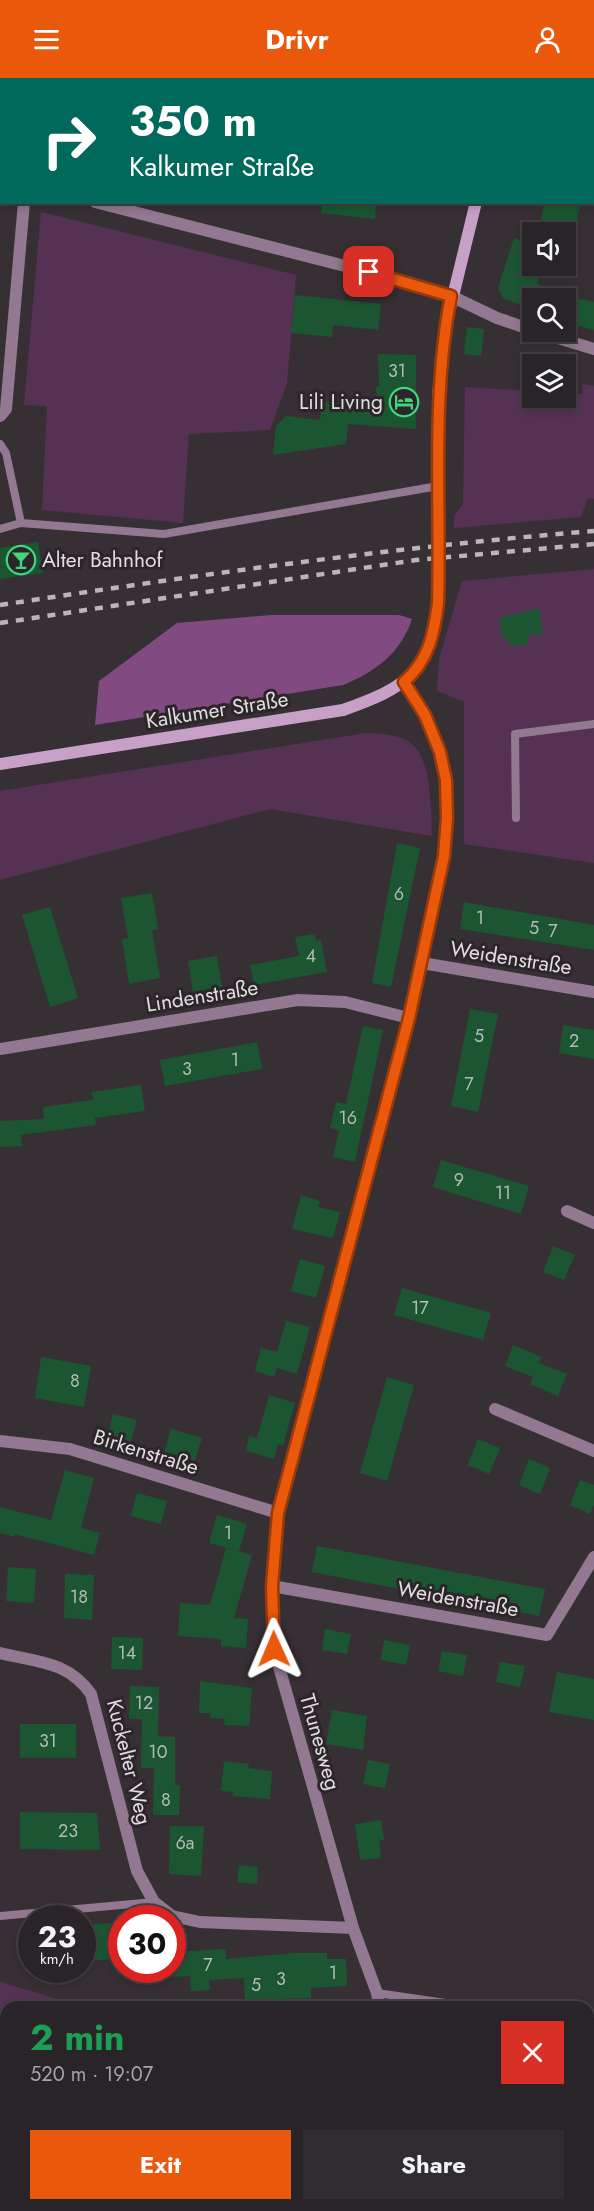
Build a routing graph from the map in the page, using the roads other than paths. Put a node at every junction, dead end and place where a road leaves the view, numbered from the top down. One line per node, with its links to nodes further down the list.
1 (24, 204): 8 (street)
2 (103, 204): 4 (street)
3 (475, 204): 4 (main road)
4 (451, 296): 5 (street); 10 (main road)
5 (522, 327)
6 (571, 342): 7 (street)
7 (594, 349)
8 (0, 416)
9 (0, 444): 11 (lane)
10 (438, 486): 11 (lane); 13 (main road, Kalkumer Straße)
11 (21, 523): 12 (lane)
12 (0, 529)
13 (404, 682): 15 (main road, Kalkumer Straße); 17 (street, Thunesweg)
14 (594, 724): 16 (lane)
15 (0, 764)
16 (516, 818)
17 (422, 963): 18 (street, Weidenstraße); 19 (street, Thunesweg)
18 (594, 992)
19 (409, 1018): 20 (street, Lindenstraße); 26 (street, Thunesweg)
20 (0, 1049)
21 (567, 1212): 22 (street)
22 (594, 1223)
23 (495, 1409): 25 (street)
24 (0, 1441): 26 (street, Birkenstraße)
25 (594, 1451)
26 (278, 1513): 28 (street, Thunesweg)
27 (594, 1557): 28 (street, Weidenstraße)
28 (272, 1586): 32 (street, Thunesweg)
29 (0, 1653): 30 (street, Kuckelter Weg)
30 (154, 1902): 31 (lane); 32 (street, Kuckelter Weg)
31 (0, 1916)
32 (353, 1928): 33 (street, Thunesweg)
33 (377, 1993): 34 (street, Thunesweg); 35 (lane)
34 (378, 2001)
35 (432, 2001)

